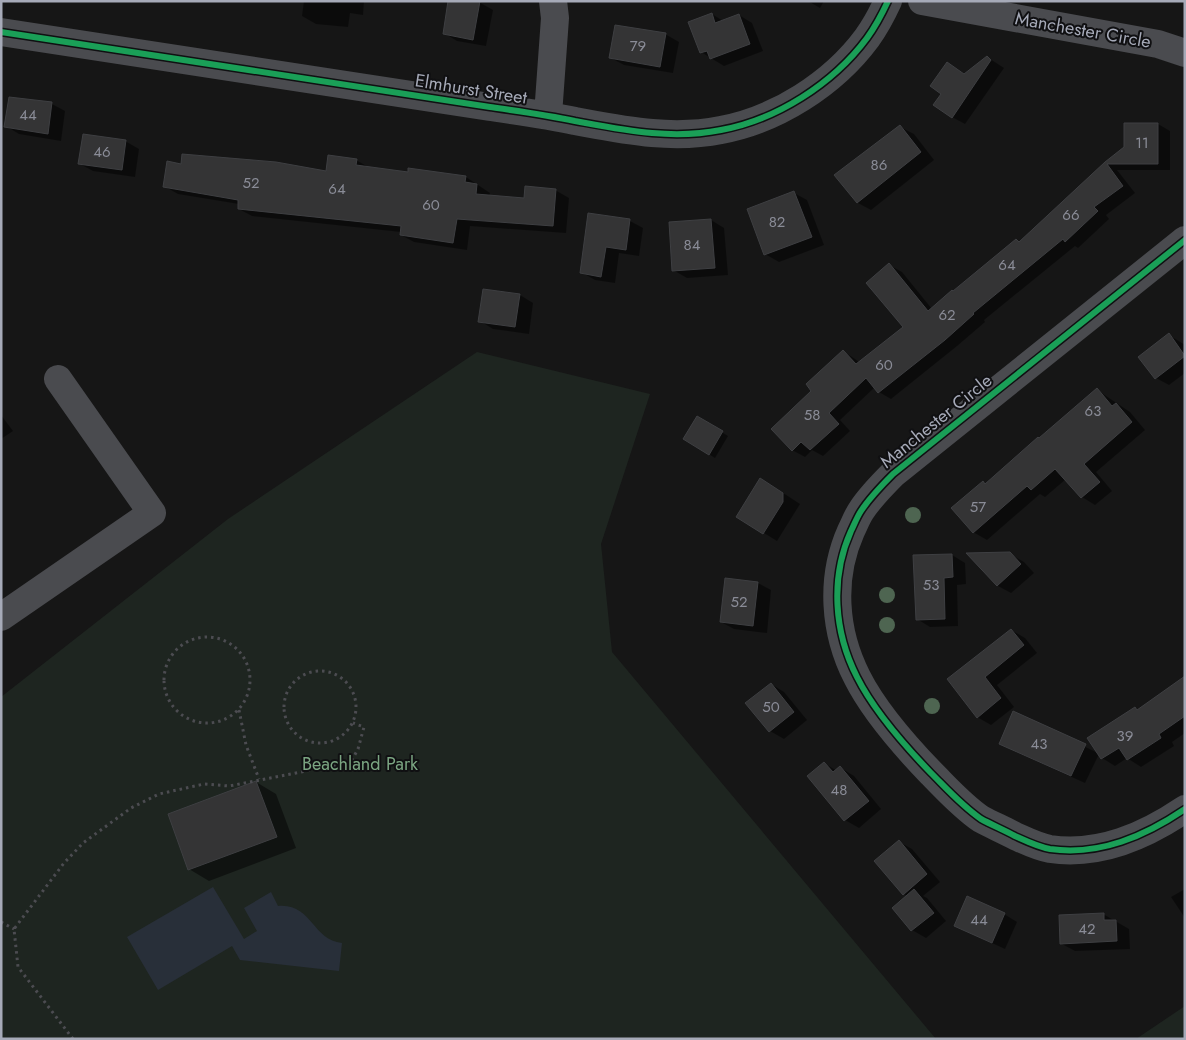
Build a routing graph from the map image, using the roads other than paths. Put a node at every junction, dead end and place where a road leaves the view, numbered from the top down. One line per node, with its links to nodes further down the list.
1 (554, 1): 6 (street)
2 (888, 1): 6 (street, Elmhurst Street)
3 (922, 1): 5 (street, Manchester Circle)
4 (1, 32): 6 (street, Elmhurst Street)
5 (1185, 53)
6 (548, 116)
7 (1185, 240): 10 (street, Manchester Circle)
8 (58, 379): 9 (street)
9 (1, 617)
10 (1185, 809)

